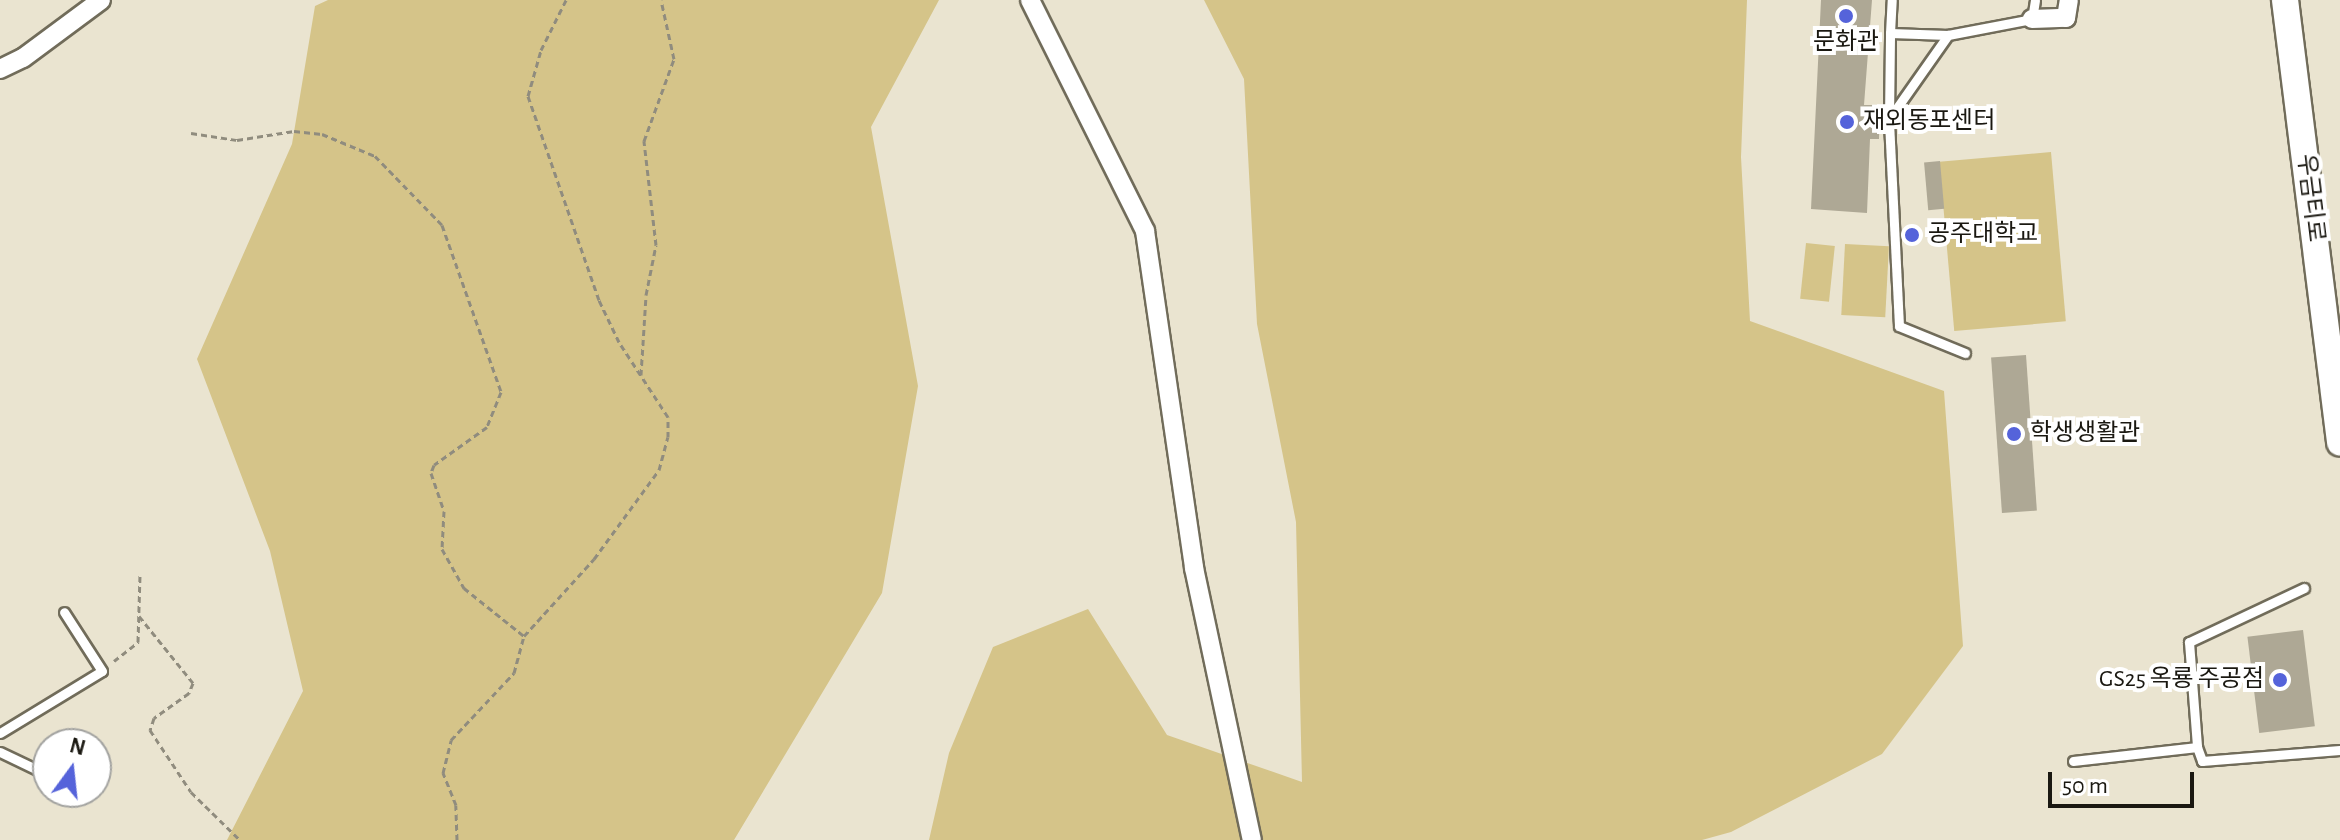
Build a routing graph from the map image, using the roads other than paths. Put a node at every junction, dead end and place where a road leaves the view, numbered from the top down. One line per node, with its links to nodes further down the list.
1 (101, 0): 10 (street)
2 (1030, 0): 22 (street)
3 (1892, 0): 8 (lane)
4 (2035, 0): 7 (lane)
5 (2069, 0): 7 (street)
6 (2285, 0): 13 (main road, 우금티로)
7 (2032, 19): 9 (lane)
8 (1890, 33): 9 (lane); 11 (lane)
9 (1948, 35): 11 (lane)
10 (0, 69)
11 (1889, 119): 12 (lane)
12 (1965, 353)
13 (2340, 443)
14 (2304, 588): 17 (lane)
15 (64, 612): 16 (lane)
16 (0, 733)
17 (2197, 747): 18 (lane); 20 (lane)
18 (2340, 750)
19 (0, 752): 21 (lane)
20 (2073, 761)
21 (32, 767)
22 (1252, 840)

